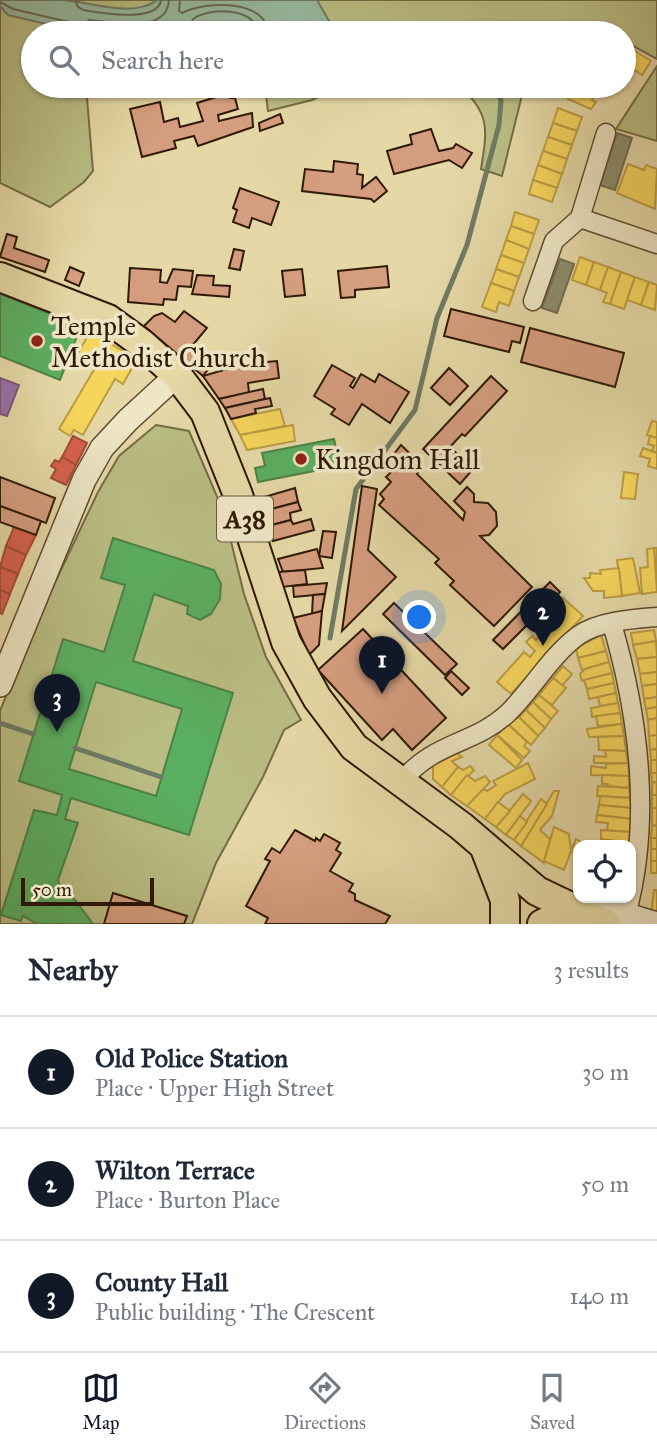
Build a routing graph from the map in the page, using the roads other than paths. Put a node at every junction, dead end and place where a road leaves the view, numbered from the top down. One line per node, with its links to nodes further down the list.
1 (606, 133): 2 (street)
2 (580, 218): 3 (street); 5 (street)
3 (657, 244)
4 (0, 277): 6 (main road, A38)
5 (533, 301)
6 (177, 375): 9 (street); 10 (main road, A38)
7 (657, 617): 8 (street)
8 (612, 624): 10 (street); 13 (street)
9 (0, 685)
10 (400, 783): 11 (main road, A38)
11 (485, 848): 12 (main road, A38); 14 (main road, A38)
12 (574, 908): 13 (main road, A38); 15 (main road)
13 (616, 920): 16 (street)
14 (505, 924)
15 (542, 924)
16 (657, 924)

